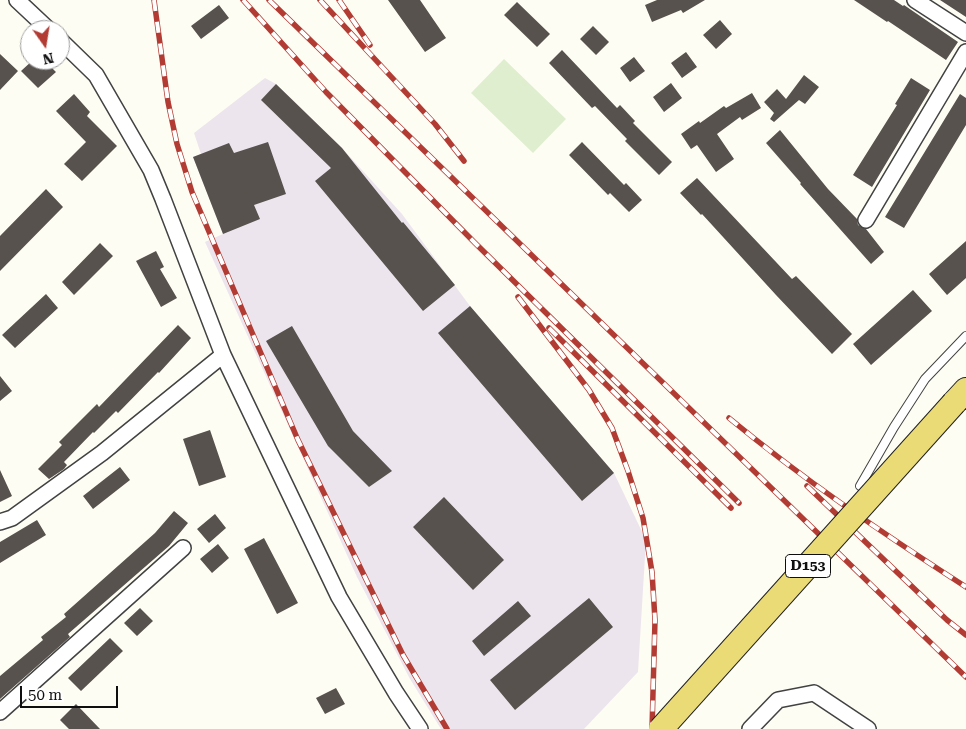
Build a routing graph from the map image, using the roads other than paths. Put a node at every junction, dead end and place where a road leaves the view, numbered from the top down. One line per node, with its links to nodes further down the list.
1 (17, 0): 3 (street)
2 (916, 0): 4 (street)
3 (38, 20)
4 (966, 33)
5 (70, 50): 9 (street)
6 (966, 52): 7 (street)
7 (866, 220)
8 (966, 336): 11 (lane)
9 (223, 355): 12 (street); 15 (street)
10 (963, 405): 16 (main road, D153, bridge); 17 (main road, D153)
11 (860, 486)
12 (0, 522)
13 (184, 548): 14 (street)
14 (0, 712)
15 (420, 729)
16 (661, 729)
17 (679, 729)
18 (750, 729): 19 (street)
19 (868, 729)

